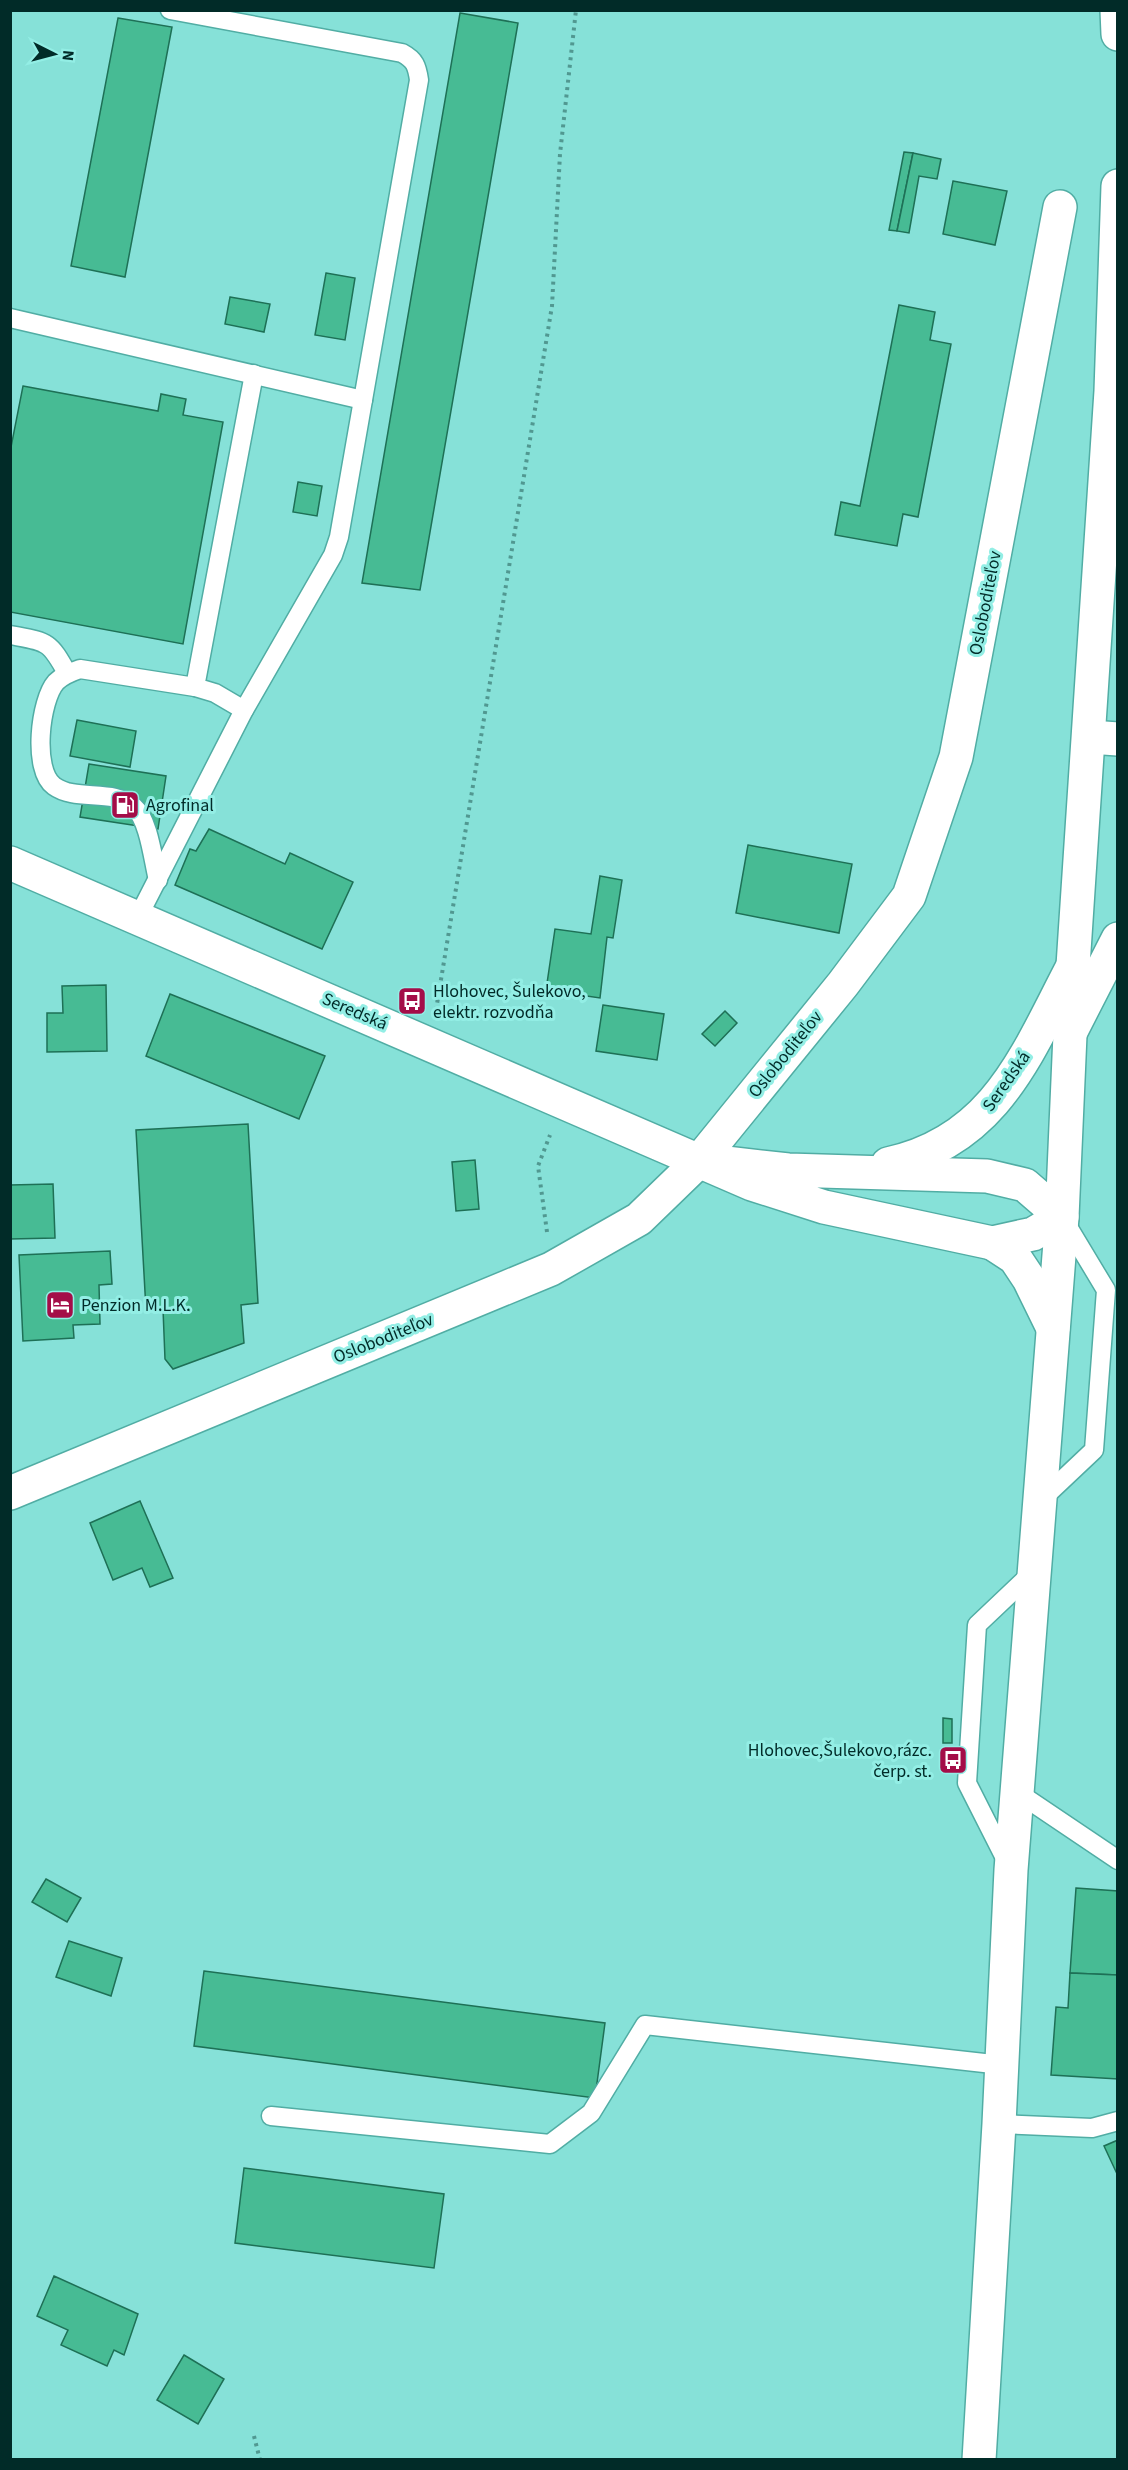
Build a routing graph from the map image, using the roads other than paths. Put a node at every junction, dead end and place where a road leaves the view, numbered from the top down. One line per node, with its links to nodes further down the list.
1 (170, 10): 8 (lane)
2 (1117, 10): 3 (street)
3 (1118, 34)
4 (1118, 186): 13 (street)
5 (1060, 207): 20 (street, Osloboditeľov)
6 (10, 318): 7 (lane)
7 (254, 375): 8 (lane); 11 (lane)
8 (363, 400): 12 (lane)
9 (10, 635): 10 (lane)
10 (67, 673): 11 (lane); 15 (lane)
11 (195, 687): 12 (lane)
12 (244, 710): 15 (lane)
13 (1104, 738): 18 (street)
14 (10, 863): 16 (street, Seredská)
15 (158, 880): 16 (lane)
16 (137, 919): 20 (street, Seredská)
17 (1118, 939): 19 (street)
18 (1073, 966): 19 (street); 21 (street, Seredská)
19 (1070, 1033): 22 (street)
20 (700, 1160): 21 (street, Seredská); 23 (street, Seredská); 25 (street, Osloboditeľov)
21 (833, 1173): 22 (street, Seredská)
22 (1062, 1217): 23 (street, Seredská); 24 (street); 26 (lane)
23 (992, 1243): 24 (street, Seredská)
24 (1053, 1328): 26 (street)
25 (10, 1493)
26 (1041, 1500): 27 (street)
27 (1036, 1569): 28 (street); 30 (lane)
28 (1017, 1792): 29 (lane); 30 (street)
29 (1118, 1860)
30 (1011, 1870): 31 (street)
31 (1002, 2065): 32 (lane); 34 (street)
32 (271, 2116)
33 (1118, 2121): 34 (lane)
34 (999, 2124): 35 (street)
35 (979, 2460)

